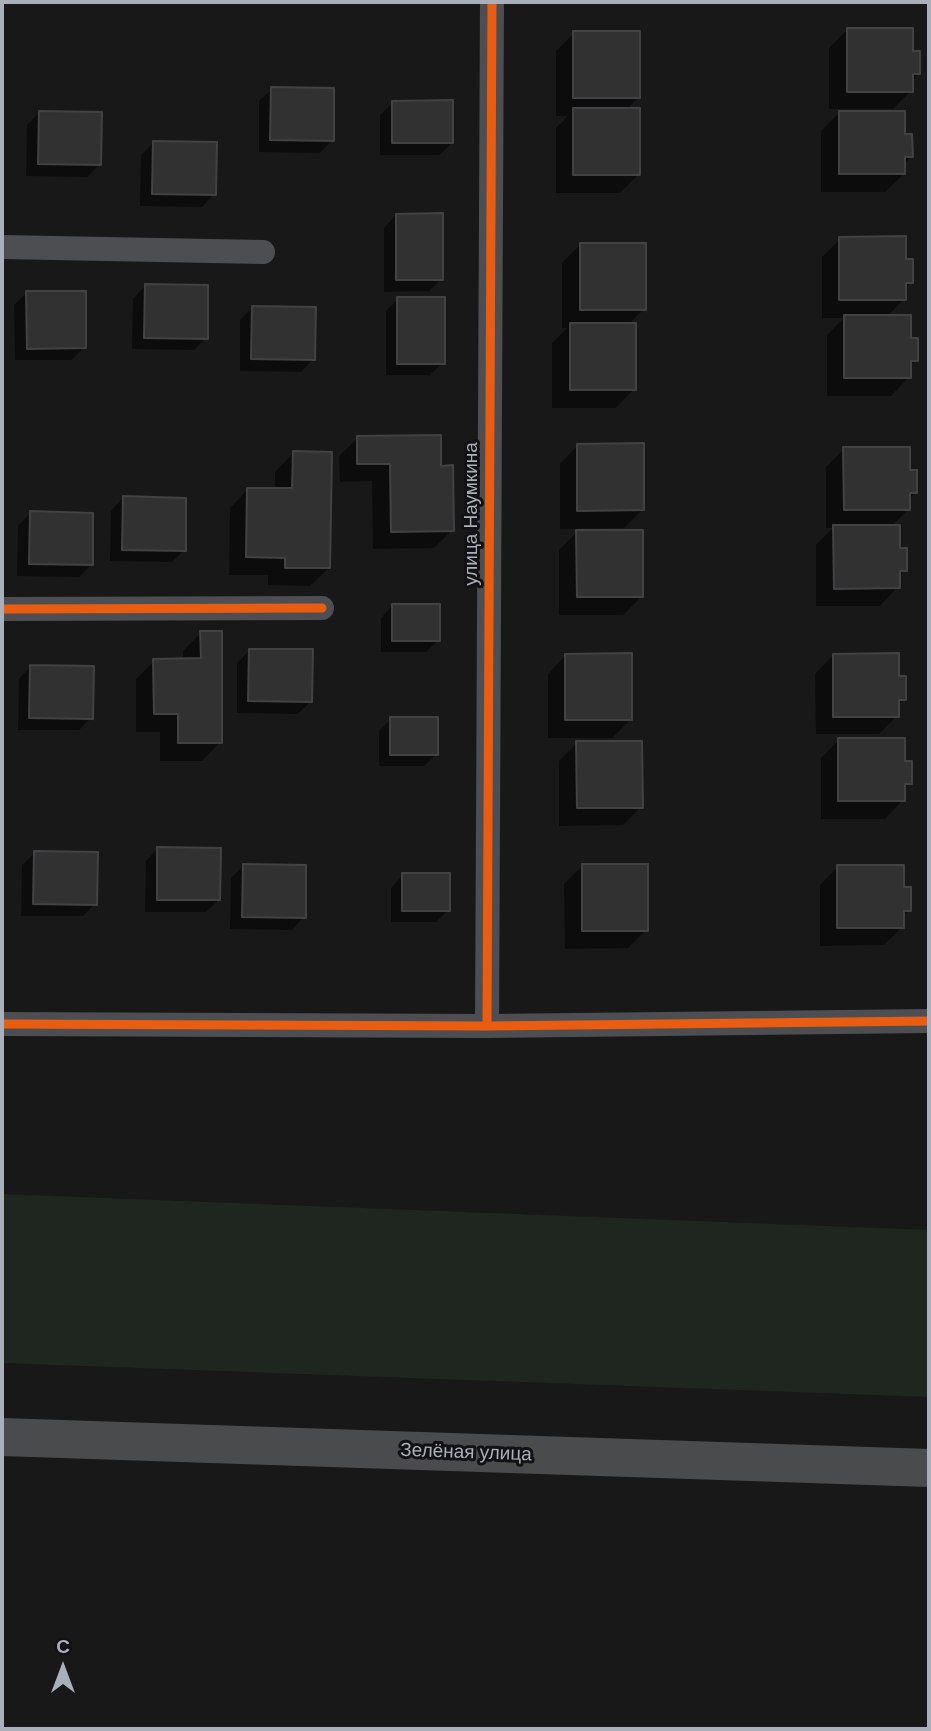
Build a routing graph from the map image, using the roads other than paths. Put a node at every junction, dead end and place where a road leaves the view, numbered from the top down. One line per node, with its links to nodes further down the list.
1 (492, 2): 8 (street, улица Наумкина)
2 (2, 247): 3 (street)
3 (263, 252)
4 (322, 608): 5 (street)
5 (2, 609)
6 (929, 1021): 8 (street)
7 (2, 1024): 8 (street)
8 (488, 1026)
9 (2, 1437): 10 (main road, Зелёная улица)
10 (929, 1468)

